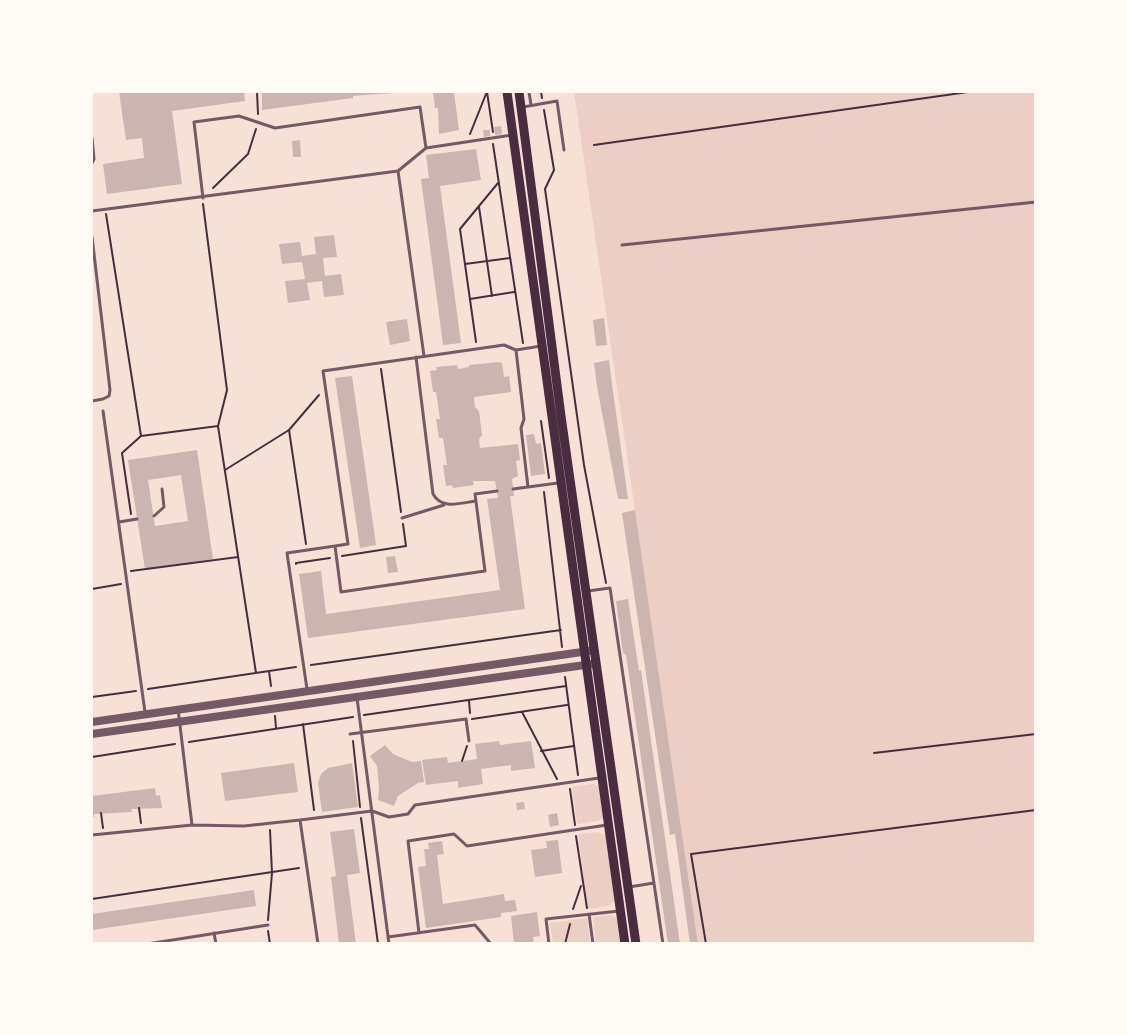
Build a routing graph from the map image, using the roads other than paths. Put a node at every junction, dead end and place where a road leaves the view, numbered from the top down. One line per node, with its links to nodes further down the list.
1 (507, 92): 5 (main road)
2 (519, 92): 4 (main road)
3 (529, 92): 4 (lane)
4 (526, 106): 8 (lane); 34 (main road)
5 (513, 135): 7 (lane); 16 (main road)
6 (92, 138): 9 (lane)
7 (426, 148): 10 (lane); 11 (lane)
8 (564, 150)
9 (92, 163)
10 (398, 171): 11 (lane); 18 (lane)
11 (203, 198): 13 (lane)
12 (1035, 202): 15 (lane)
13 (92, 211)
14 (92, 237): 20 (lane)
15 (622, 245)
16 (543, 346): 17 (lane); 22 (main road)
17 (516, 350): 18 (lane); 23 (lane)
18 (424, 356): 19 (lane)
19 (416, 357): 28 (lane); 33 (lane)
20 (92, 401)
21 (103, 411): 32 (lane)
22 (562, 482): 23 (lane); 35 (main road)
23 (528, 487): 25 (lane)
24 (162, 489): 29 (lane)
25 (513, 489)
26 (497, 492): 27 (lane)
27 (476, 501): 28 (lane); 33 (lane)
28 (446, 505): 30 (lane)
29 (154, 516)
30 (402, 518)
31 (137, 519): 32 (lane)
32 (119, 522): 40 (lane)
33 (334, 546): 37 (lane)
34 (585, 592): 35 (main road); 53 (lane)
35 (589, 651): 36 (main road); 37 (street)
36 (591, 665): 38 (street); 47 (main road); 50 (main road)
37 (307, 691): 39 (street)
38 (357, 697): 41 (street); 43 (lane)
39 (178, 709): 40 (street); 41 (lane)
40 (145, 714): 42 (street)
41 (180, 721): 44 (street); 51 (lane)
42 (92, 722)
43 (361, 733): 45 (lane); 46 (lane); 48 (lane)
44 (92, 734)
45 (351, 734)
46 (469, 741)
47 (602, 778): 48 (lane); 50 (main road)
48 (372, 811): 49 (lane); 60 (lane)
49 (300, 820): 51 (lane); 63 (lane)
50 (613, 824): 54 (main road); 55 (main road); 59 (lane)
51 (192, 825): 52 (lane)
52 (92, 835)
53 (654, 883): 54 (lane); 70 (lane)
54 (627, 887): 69 (main road)
55 (621, 910): 56 (lane); 68 (main road)
56 (589, 914): 66 (lane); 67 (lane)
57 (268, 925): 58 (lane)
58 (214, 933): 61 (lane); 62 (lane)
59 (419, 933): 60 (lane); 65 (lane)
60 (388, 937): 64 (lane)
61 (147, 944)
62 (216, 944)
63 (318, 944)
64 (389, 944)
65 (491, 944)
66 (549, 944)
67 (593, 944)
68 (625, 944)
69 (636, 944)
70 (663, 944)

